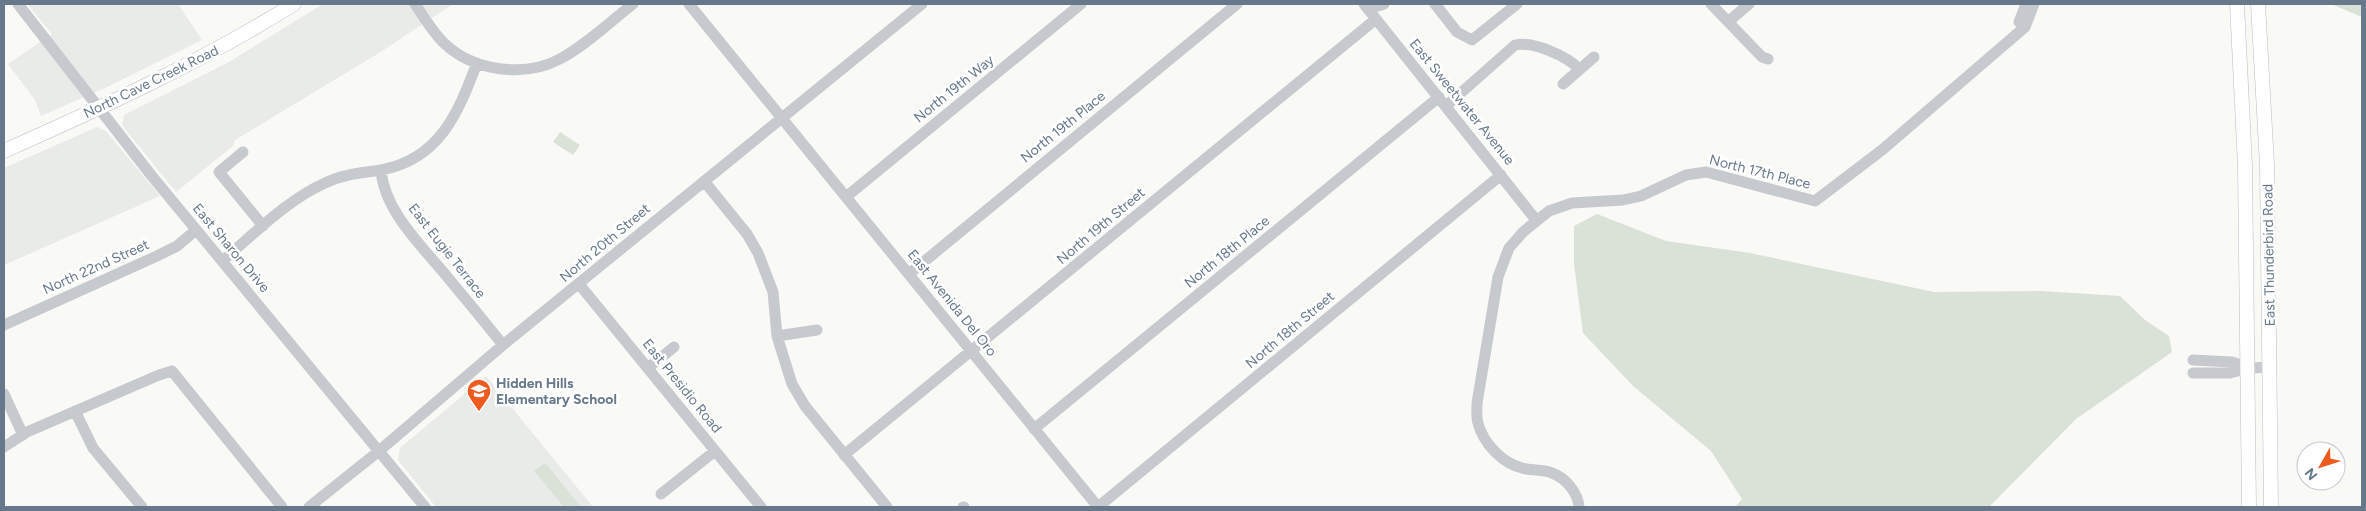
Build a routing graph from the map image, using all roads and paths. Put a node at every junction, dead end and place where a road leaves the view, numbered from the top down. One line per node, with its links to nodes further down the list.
1 (18, 4): 28 (street, East Sharon Drive)
2 (294, 4): 28 (main road, North Cave Creek Road)
3 (415, 4): 24 (street)
4 (633, 4): 24 (street)
5 (689, 4): 29 (street, East Avenida Del Oro)
6 (922, 4): 29 (street, North 20th Street)
7 (1081, 4): 35 (street, North 19th Way)
8 (1237, 4): 40 (street, North 19th Place)
9 (1384, 4): 18 (street)
10 (1435, 4): 11 (street)
11 (1517, 4)
12 (1712, 4): 20 (street)
13 (1749, 4): 20 (street)
14 (2026, 4): 21 (street, North 17th Place)
15 (2034, 4): 21 (street, North 17th Place)
16 (2237, 4): 51 (main road, East Thunderbird Road)
17 (2258, 4): 49 (main road, East Thunderbird Road)
18 (1368, 5): 19 (street, East Sweetwater Avenue)
19 (1376, 19): 27 (street, East Sweetwater Avenue); 47 (street, North 19th Street)
20 (1729, 21): 23 (street)
21 (2016, 33): 36 (street, North 17th Place)
22 (1594, 57): 25 (street)
23 (1768, 59)
24 (477, 63): 32 (street)
25 (1579, 69): 26 (street); 27 (street, North 18th Place)
26 (1563, 84)
27 (1443, 102): 33 (street, East Sweetwater Avenue); 55 (street, North 18th Place)
28 (99, 108): 30 (main road, North Cave Creek Road); 38 (street, East Sharon Drive)
29 (782, 118): 34 (street, North 20th Street); 35 (street, East Avenida Del Oro)
30 (4, 151)
31 (243, 152): 37 (street)
32 (380, 170): 37 (street); 45 (street, East Eugie Terrace)
33 (1501, 175): 36 (street, East Sweetwater Avenue); 68 (street, North 18th Street)
34 (704, 181): 41 (street, North 20th Street); 44 (street)
35 (846, 197): 40 (street, East Avenida Del Oro)
36 (1536, 220): 69 (street, North 17th Place)
37 (263, 226): 39 (street)
38 (196, 230): 39 (street, East Sharon Drive); 42 (street, North 22nd Street)
39 (222, 260): 58 (street, East Sharon Drive)
40 (909, 274): 47 (street, East Avenida Del Oro)
41 (579, 284): 45 (street, North 20th Street); 50 (street, East Presidio Road)
42 (4, 325)
43 (817, 330): 44 (street)
44 (777, 336): 60 (street)
45 (503, 345): 58 (street, North 20th Street)
46 (674, 346): 50 (street)
47 (971, 351): 55 (street, East Avenida Del Oro); 60 (street, North 19th Street)
48 (2193, 360): 51 (street)
49 (2270, 367): 51 (street); 71 (main road, East Thunderbird Road)
50 (648, 368): 59 (street, East Presidio Road)
51 (2249, 368): 52 (street); 70 (main road, East Thunderbird Road)
52 (2193, 373)
53 (4, 394): 56 (street)
54 (75, 411): 56 (street); 62 (street); 63 (street)
55 (1034, 430): 68 (street, East Avenida Del Oro)
56 (23, 435): 57 (street)
57 (4, 446)
58 (379, 451): 64 (street, North 20th Street); 65 (street, East Sharon Drive)
59 (715, 451): 61 (street); 66 (street, East Presidio Road)
60 (844, 455): 67 (street)
61 (661, 494)
62 (142, 507)
63 (282, 507)
64 (309, 507)
65 (425, 507)
66 (761, 507)
67 (887, 507)
68 (1098, 507)
69 (1579, 507)
70 (2249, 507)
71 (2271, 507)

